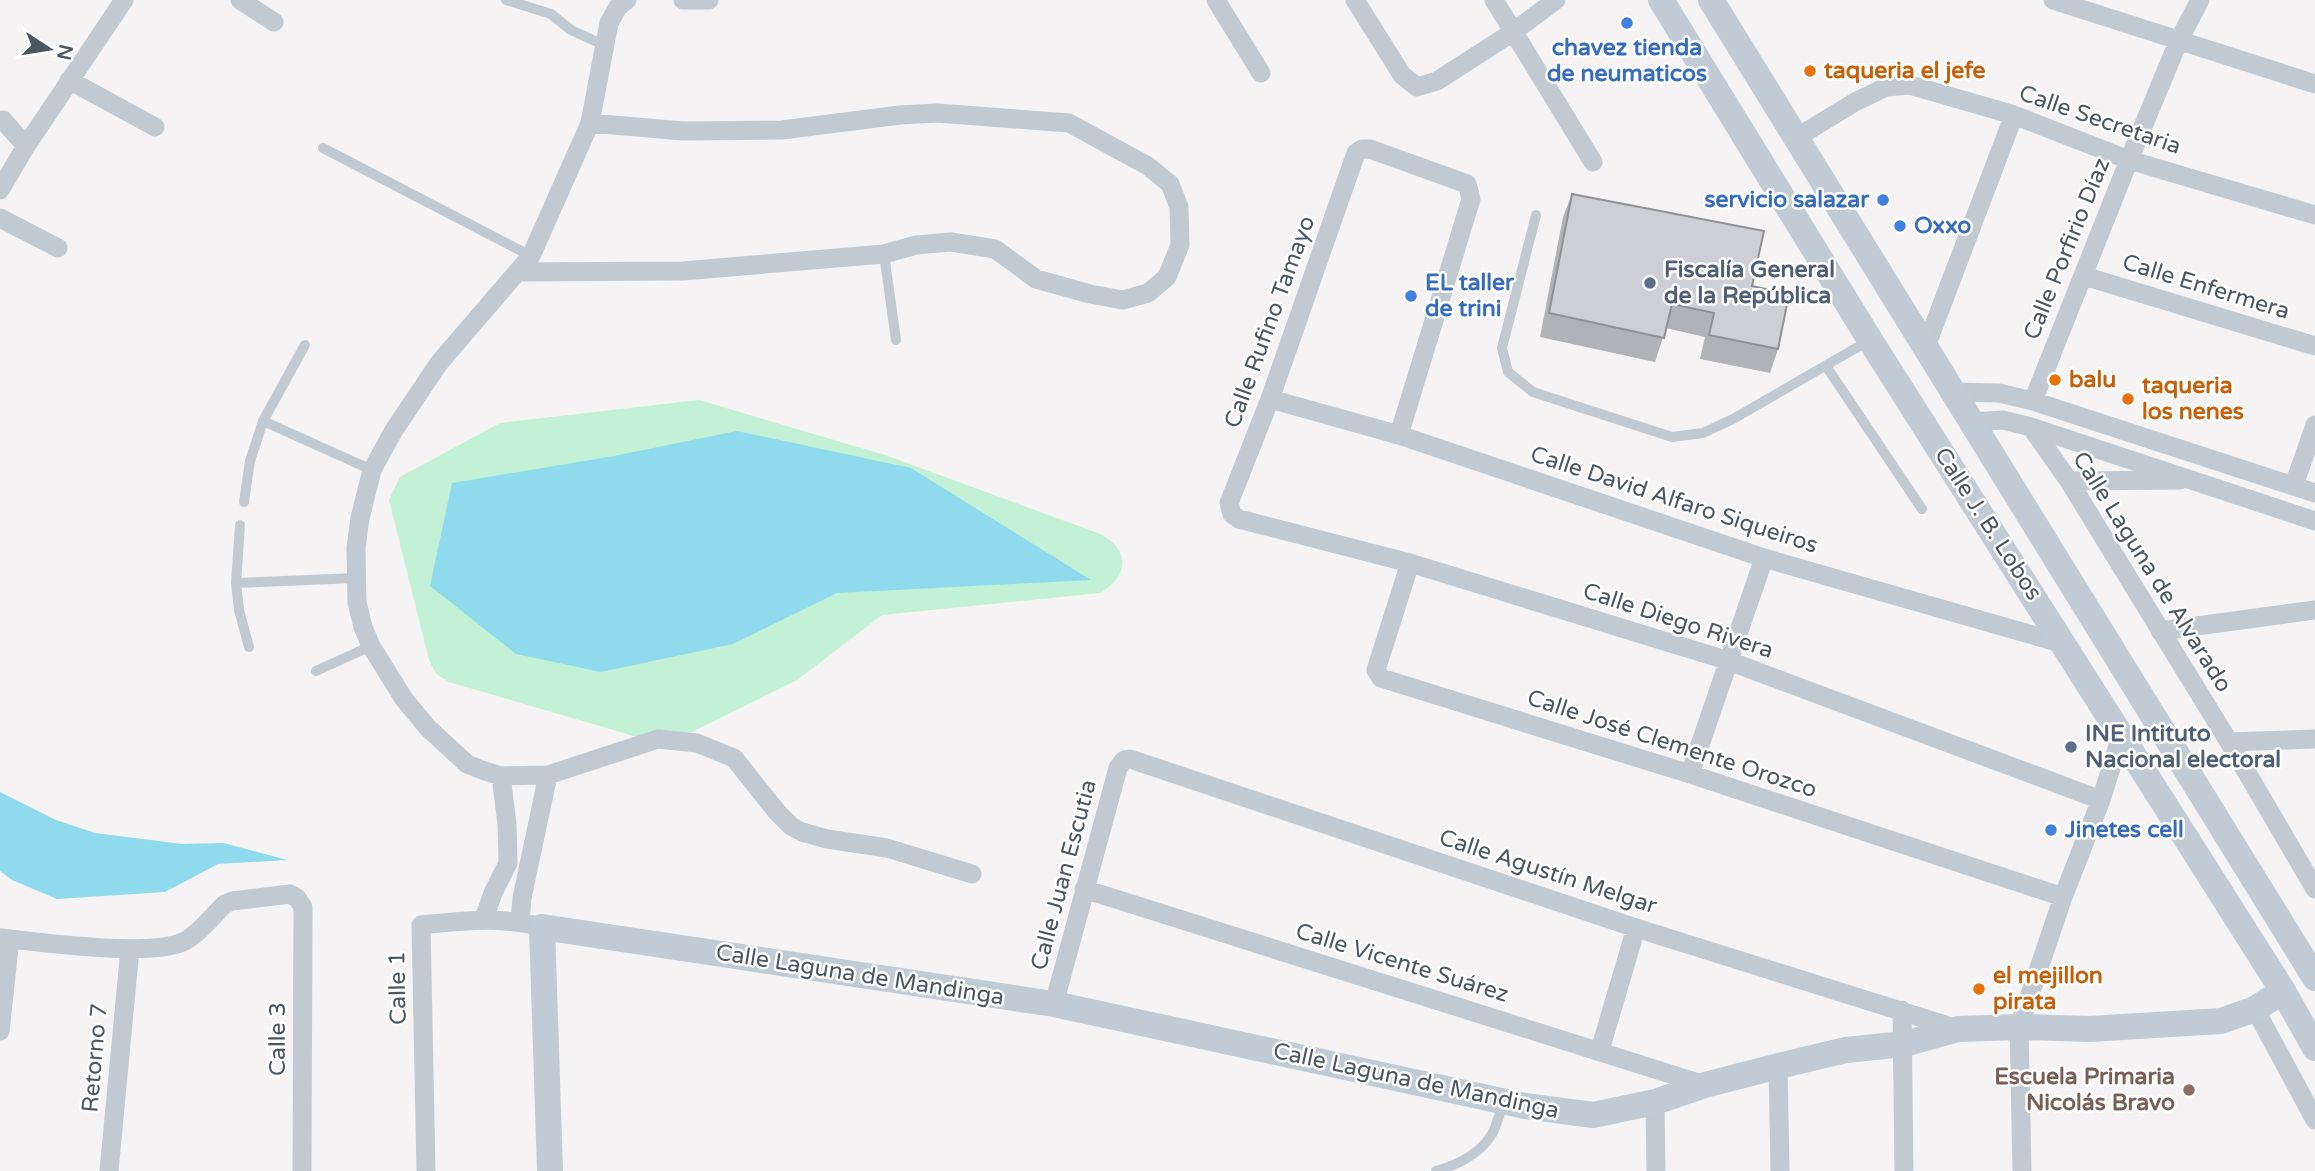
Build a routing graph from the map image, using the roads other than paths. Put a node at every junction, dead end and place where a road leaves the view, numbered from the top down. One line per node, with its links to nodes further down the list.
1 (124, 0): 20 (street)
2 (240, 0): 15 (street)
3 (506, 0): 18 (lane)
4 (627, 0): 18 (street)
5 (684, 0): 6 (street)
6 (709, 0)
7 (1216, 0): 19 (street)
8 (1355, 0): 16 (street)
9 (1494, 0): 16 (street)
10 (1556, 0): 16 (street)
11 (1661, 0): 41 (main road, Calle J. B. Lobos)
12 (1711, 0): 26 (main road, Calle J. B. Lobos)
13 (2053, 0): 17 (street)
14 (2200, 0): 17 (street, Calle Porfirio Díaz)
15 (274, 22)
16 (1513, 33): 30 (street)
17 (2179, 40): 21 (street); 29 (street, Calle Porfirio Díaz)
18 (606, 46): 24 (street)
19 (1261, 73)
20 (69, 80): 25 (street); 27 (street)
21 (2315, 84)
22 (2014, 115): 26 (street, Calle Secretaria); 29 (street, Calle Secretaria); 44 (street)
23 (1, 117): 27 (street)
24 (590, 123): 36 (street); 37 (street)
25 (155, 127)
26 (1797, 138): 44 (main road, Calle J. B. Lobos)
27 (26, 146): 31 (street)
28 (323, 148): 37 (lane)
29 (2129, 160): 33 (street, Calle Secretaria); 39 (street, Calle Porfirio Díaz)
30 (1593, 162)
31 (0, 190)
32 (1536, 215): 45 (lane)
33 (2315, 215)
34 (0, 218): 35 (street)
35 (58, 248)
36 (884, 254): 38 (street); 40 (lane)
37 (531, 256): 38 (street)
38 (517, 272): 54 (street)
39 (2084, 276): 43 (street, Calle Enfermera); 48 (street, Calle Porfirio Díaz)
40 (896, 340)
41 (1870, 340): 45 (lane); 70 (main road, Calle J. B. Lobos)
42 (305, 345): 49 (lane)
43 (2315, 346)
44 (1925, 349): 46 (main road, Calle J. B. Lobos)
45 (1826, 366): 60 (lane)
46 (1952, 393): 48 (street); 50 (main road, Calle J. B. Lobos)
47 (1270, 399): 53 (street, Calle David Alfaro Siqueiros); 53 (street, Calle Rufino Tamayo); 61 (street, Calle Rufino Tamayo)
48 (2033, 401): 57 (street)
49 (263, 421): 54 (lane); 59 (lane)
50 (1971, 422): 52 (street); 95 (main road, Calle J. B. Lobos)
51 (2315, 425): 57 (street)
52 (2031, 427): 55 (street); 56 (street, Calle Laguna de Alvarado)
53 (1399, 435): 64 (street, Calle David Alfaro Siqueiros)
54 (372, 470): 66 (street)
55 (2193, 480): 56 (street); 62 (street)
56 (2069, 481): 69 (street, Calle Laguna de Alvarado)
57 (2294, 485): 58 (street)
58 (2315, 493)
59 (244, 502)
60 (1922, 509)
61 (1232, 514): 65 (street, Calle Diego Rivera)
62 (2315, 520)
63 (240, 526): 67 (lane)
64 (1763, 558): 70 (street, Calle David Alfaro Siqueiros); 73 (street)
65 (1410, 563): 73 (street, Calle Diego Rivera); 79 (street, Calle José Clemente Orozco)
66 (356, 578): 67 (lane); 71 (street)
67 (236, 583): 72 (lane)
68 (2315, 610): 69 (street)
69 (2160, 631): 77 (street, Calle Laguna de Alvarado)
70 (2064, 644): 75 (main road, Calle J. B. Lobos)
71 (371, 646): 74 (lane); 81 (street)
72 (249, 647)
73 (1729, 661): 79 (street); 82 (street, Calle Diego Rivera)
74 (316, 671)
75 (2121, 736): 82 (street); 96 (main road, Calle J. B. Lobos)
76 (2315, 738): 77 (street)
77 (2229, 742): 85 (street, Calle Laguna de Alvarado)
78 (1125, 760): 88 (street, Calle Juan Escutia); 92 (street, Calle Agustín Melgar)
79 (1690, 774): 89 (street, Calle José Clemente Orozco)
80 (548, 775): 81 (street); 84 (street); 86 (street)
81 (500, 776): 83 (street)
82 (2101, 800): 89 (street)
83 (508, 863): 84 (street); 90 (street)
84 (531, 863): 91 (street)
85 (2309, 867): 87 (street, Calle Laguna de Alvarado)
86 (972, 874)
87 (2315, 889)
88 (1084, 890): 97 (street, Calle Juan Escutia); 105 (street, Calle Vicente Suárez)
89 (2063, 897): 100 (street)
90 (484, 919): 91 (street, Calle 1); 113 (street, Calle 1)
91 (531, 924): 97 (main road, Calle Laguna de Mandinga); 114 (main road)
92 (1636, 928): 99 (street, Calle Agustín Melgar); 105 (street)
93 (5, 939): 94 (street); 102 (street)
94 (130, 949): 111 (street, Retorno 7); 112 (street, Calle 3)
95 (2315, 978)
96 (2283, 991): 98 (main road, Calle Laguna de Mandinga); 104 (main road, Calle J. B. Lobos)
97 (1054, 1004): 108 (main road, Calle Laguna de Mandinga)
98 (2255, 1009): 100 (main road, Calle Laguna de Mandinga); 110 (street)
99 (1902, 1010): 101 (street, Calle Agustín Melgar); 103 (street)
100 (2019, 1027): 101 (main road, Calle Laguna de Mandinga); 119 (street)
101 (1958, 1029): 103 (main road, Calle Laguna de Mandinga)
102 (0, 1031)
103 (1903, 1044): 106 (main road, Calle Laguna de Mandinga); 118 (street)
104 (2315, 1048)
105 (1600, 1050): 107 (street, Calle Vicente Suárez)
106 (1778, 1066): 107 (main road, Calle Laguna de Mandinga); 117 (street)
107 (1705, 1085): 109 (main road, Calle Laguna de Mandinga)
108 (1504, 1101): 109 (main road, Calle Laguna de Mandinga); 115 (lane)
109 (1656, 1102): 116 (street)
110 (2315, 1120)
111 (109, 1171)
112 (302, 1171)
113 (426, 1171)
114 (550, 1171)
115 (1436, 1171)
116 (1656, 1171)
117 (1780, 1171)
118 (1904, 1171)
119 (2022, 1171)

